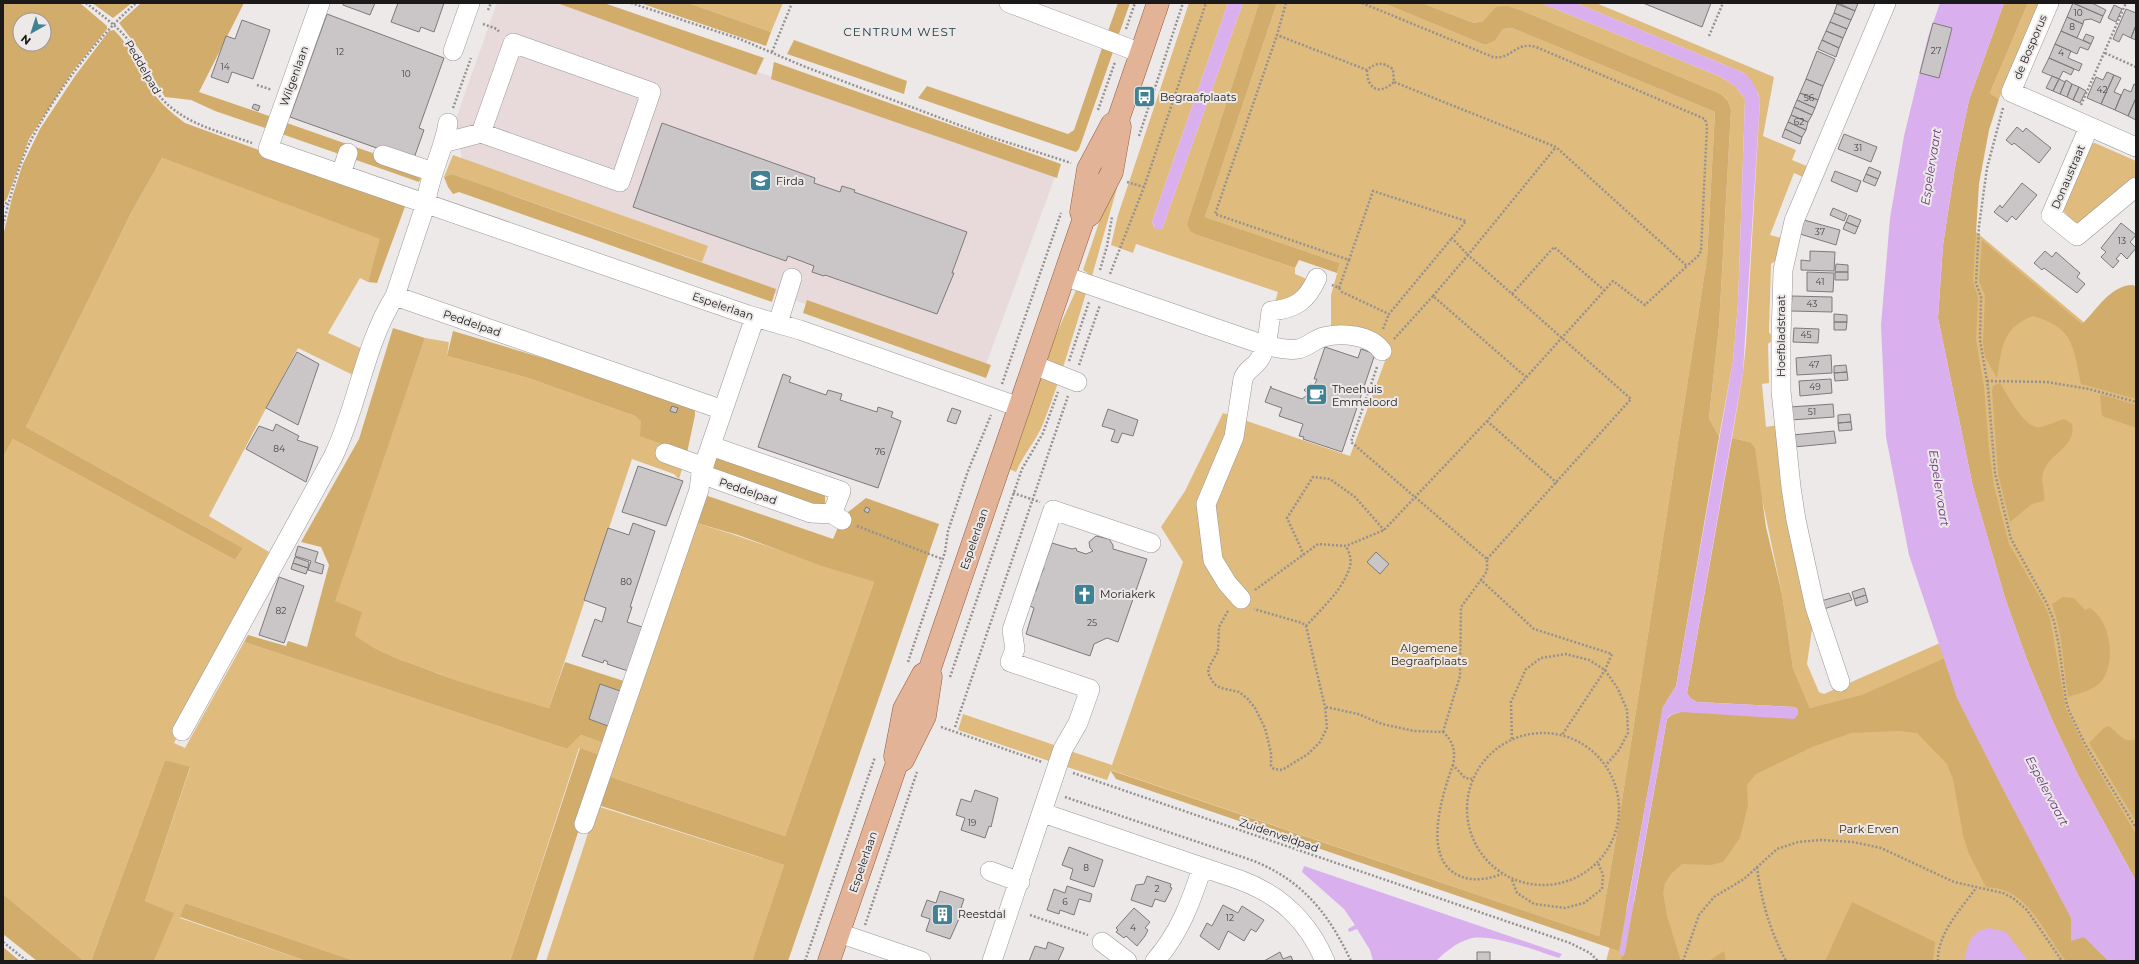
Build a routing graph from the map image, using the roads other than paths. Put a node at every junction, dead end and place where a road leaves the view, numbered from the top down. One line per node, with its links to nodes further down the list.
1 (320, 3): 17 (street, Wilgenlaan)
2 (470, 3): 7 (street)
3 (1009, 3): 8 (street)
4 (1158, 3): 8 (main road, Espelerlaan)
5 (1886, 3): 37 (street, Hoefbladstraat)
6 (2049, 3): 10 (street, de Bosporus)
7 (453, 51)
8 (1141, 53): 20 (main road, Espelerlaan)
9 (448, 123): 12 (street)
10 (2089, 127): 13 (street); 18 (street, Donaustraat)
11 (481, 133): 11 (street); 12 (street)
12 (443, 144): 16 (street)
13 (2136, 147)
14 (348, 153): 17 (street)
15 (383, 155): 16 (street)
16 (433, 172): 19 (street)
17 (341, 174): 19 (street)
18 (2136, 187)
19 (426, 203): 23 (street); 24 (street, Espelerlaan)
20 (1064, 276): 26 (street); 28 (main road, Espelerlaan)
21 (792, 278): 25 (street)
22 (1317, 278): 26 (street)
23 (395, 296): 31 (street, Peddelpad); 38 (street)
24 (755, 317): 25 (street, Espelerlaan); 31 (street)
25 (778, 323): 30 (street, Espelerlaan)
26 (1264, 345): 27 (street); 36 (street)
27 (1382, 351)
28 (1034, 365): 29 (street); 30 (main road, Espelerlaan)
29 (1070, 379)
30 (1019, 407): 44 (main road, Espelerlaan)
31 (723, 410): 32 (street)
32 (711, 446): 34 (street); 34 (street, Peddelpad)
33 (665, 453): 34 (street, Peddelpad)
34 (702, 470): 40 (street)
35 (1151, 543): 39 (street)
36 (1241, 599)
37 (1840, 682)
38 (182, 731)
39 (1043, 813): 41 (street); 43 (street)
40 (584, 824)
41 (1202, 868): 50 (street); 51 (street)
42 (990, 871): 43 (street)
43 (1020, 882): 48 (street)
44 (839, 933): 46 (main road, Espelerlaan); 47 (street)
45 (1097, 939): 49 (street)
46 (829, 961)
47 (921, 961)
48 (992, 961)
49 (1127, 961)
50 (1155, 961)
51 (1326, 961)

